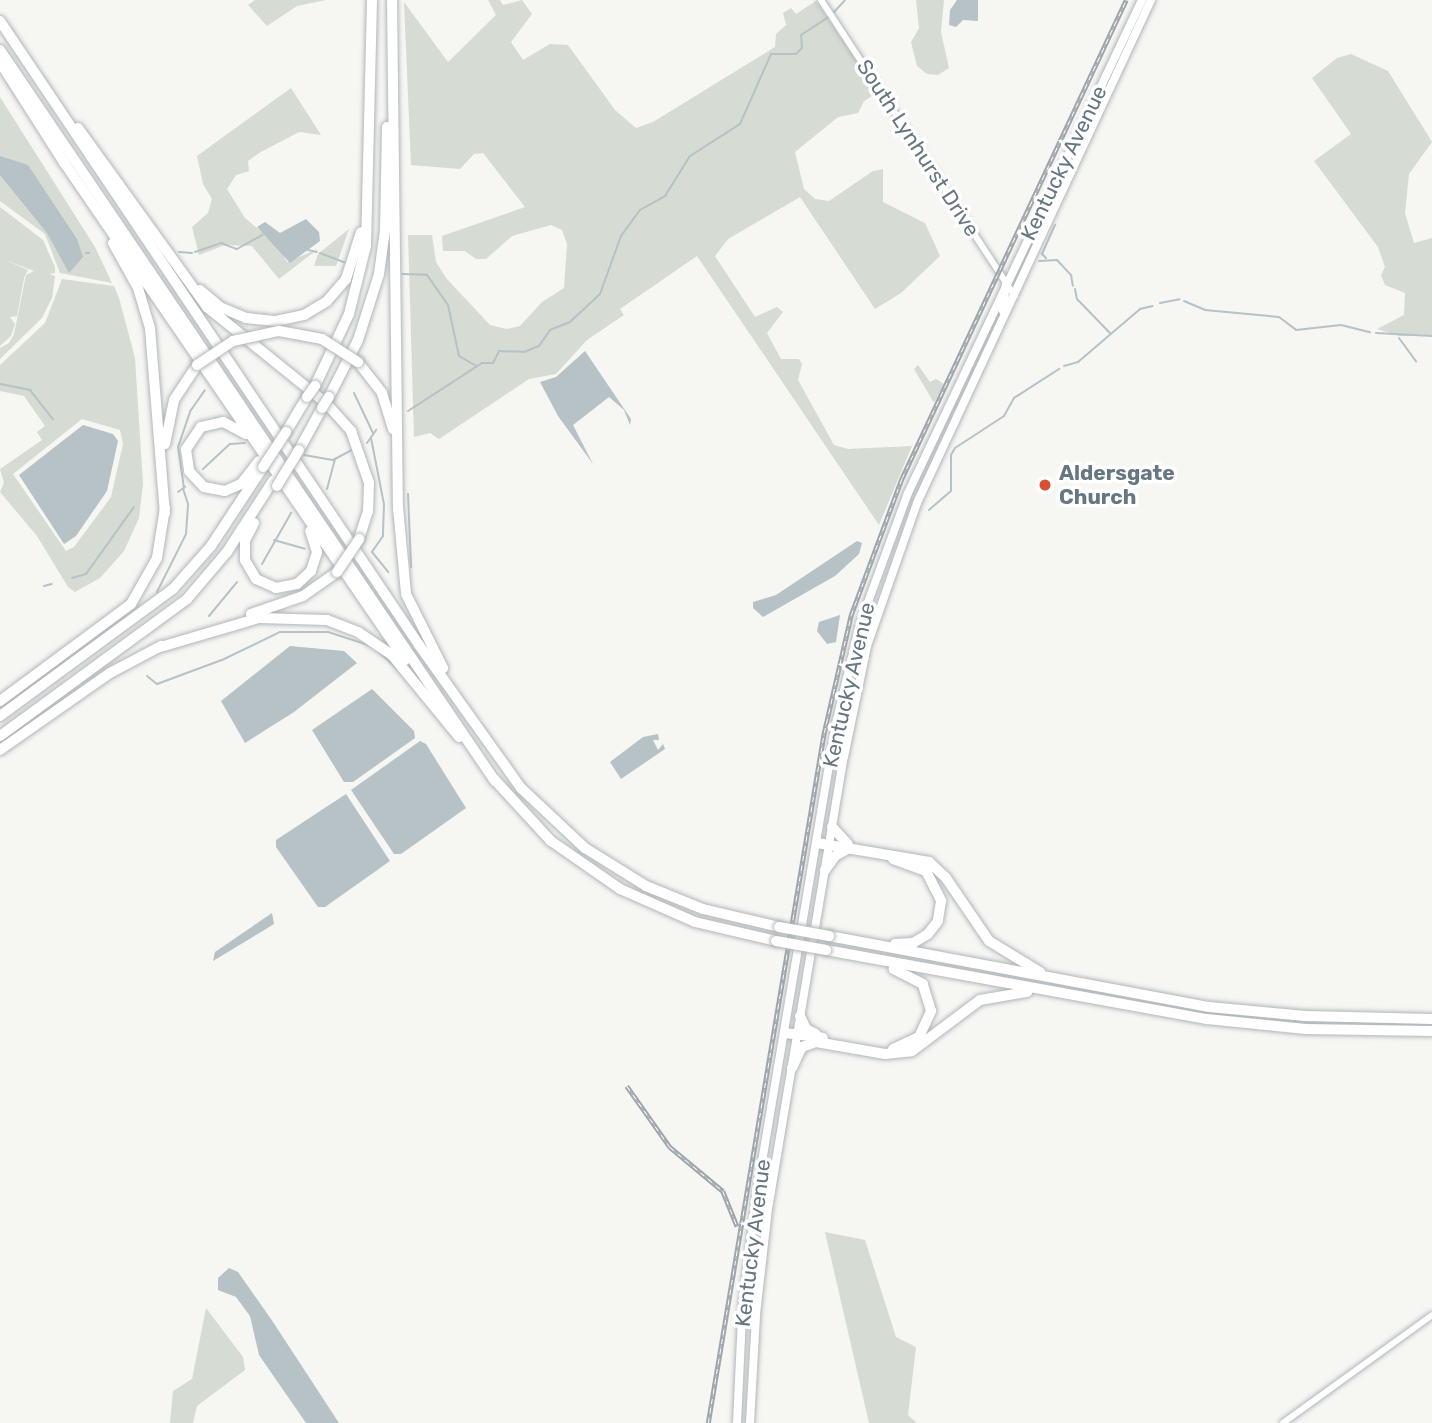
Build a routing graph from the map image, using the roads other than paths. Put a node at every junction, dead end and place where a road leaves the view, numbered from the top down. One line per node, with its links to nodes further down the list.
1 (372, 0): 11 (highway)
2 (390, 0): 18 (highway, bridge); 20 (highway)
3 (821, 0): 14 (main road, South Lynhurst Drive)
4 (1142, 0): 13 (main road, Kentucky Avenue)
5 (1151, 0): 15 (main road, Kentucky Avenue)
6 (0, 21): 7 (highway)
7 (10, 35): 12 (highway); 29 (highway)
8 (0, 50): 28 (highway)
9 (0, 62): 10 (highway)
10 (63, 162): 17 (highway); 21 (highway)
11 (368, 162): 12 (highway); 17 (highway, bridge)
12 (153, 231): 22 (highway, bridge)
13 (1018, 260): 14 (main road, Kentucky Avenue); 15 (main road)
14 (1006, 284): 15 (main road, South Lynhurst Drive); 16 (main road); 31 (main road, Kentucky Avenue)
15 (1015, 296): 16 (main road, Kentucky Avenue)
16 (1002, 323): 30 (main road, Kentucky Avenue)
17 (261, 460): 17 (highway); 19 (highway); 24 (highway)
18 (275, 484): 19 (highway); 26 (highway)
19 (291, 497): 25 (highway)
20 (398, 510): 21 (highway, bridge); 29 (highway)
21 (165, 513): 23 (highway)
22 (157, 648): 25 (highway); 27 (highway)
23 (0, 701)
24 (0, 716)
25 (445, 718): 28 (highway)
26 (0, 736)
27 (0, 750)
28 (495, 781): 36 (highway, bridge)
29 (521, 788): 35 (highway, bridge)
30 (832, 827): 32 (main road, Kentucky Avenue); 33 (highway)
31 (817, 843): 32 (highway); 42 (main road, Kentucky Avenue)
32 (830, 845): 33 (highway); 34 (main road, Kentucky Avenue)
33 (849, 848): 34 (highway); 35 (highway); 37 (highway)
34 (825, 870): 39 (main road, Kentucky Avenue)
35 (870, 944): 37 (highway)
36 (830, 951): 38 (highway); 44 (highway)
37 (1064, 981): 40 (highway)
38 (1052, 992): 41 (highway); 44 (highway)
39 (800, 1016): 43 (main road, Kentucky Avenue); 44 (highway)
40 (1432, 1018)
41 (1432, 1031)
42 (785, 1033): 43 (highway); 47 (main road, Kentucky Avenue)
43 (797, 1036): 44 (highway); 45 (main road, Kentucky Avenue)
44 (821, 1040): 45 (highway)
45 (792, 1068): 48 (main road, Kentucky Avenue)
46 (1432, 1315): 49 (main road)
47 (737, 1423)
48 (750, 1423)
49 (1283, 1423)

